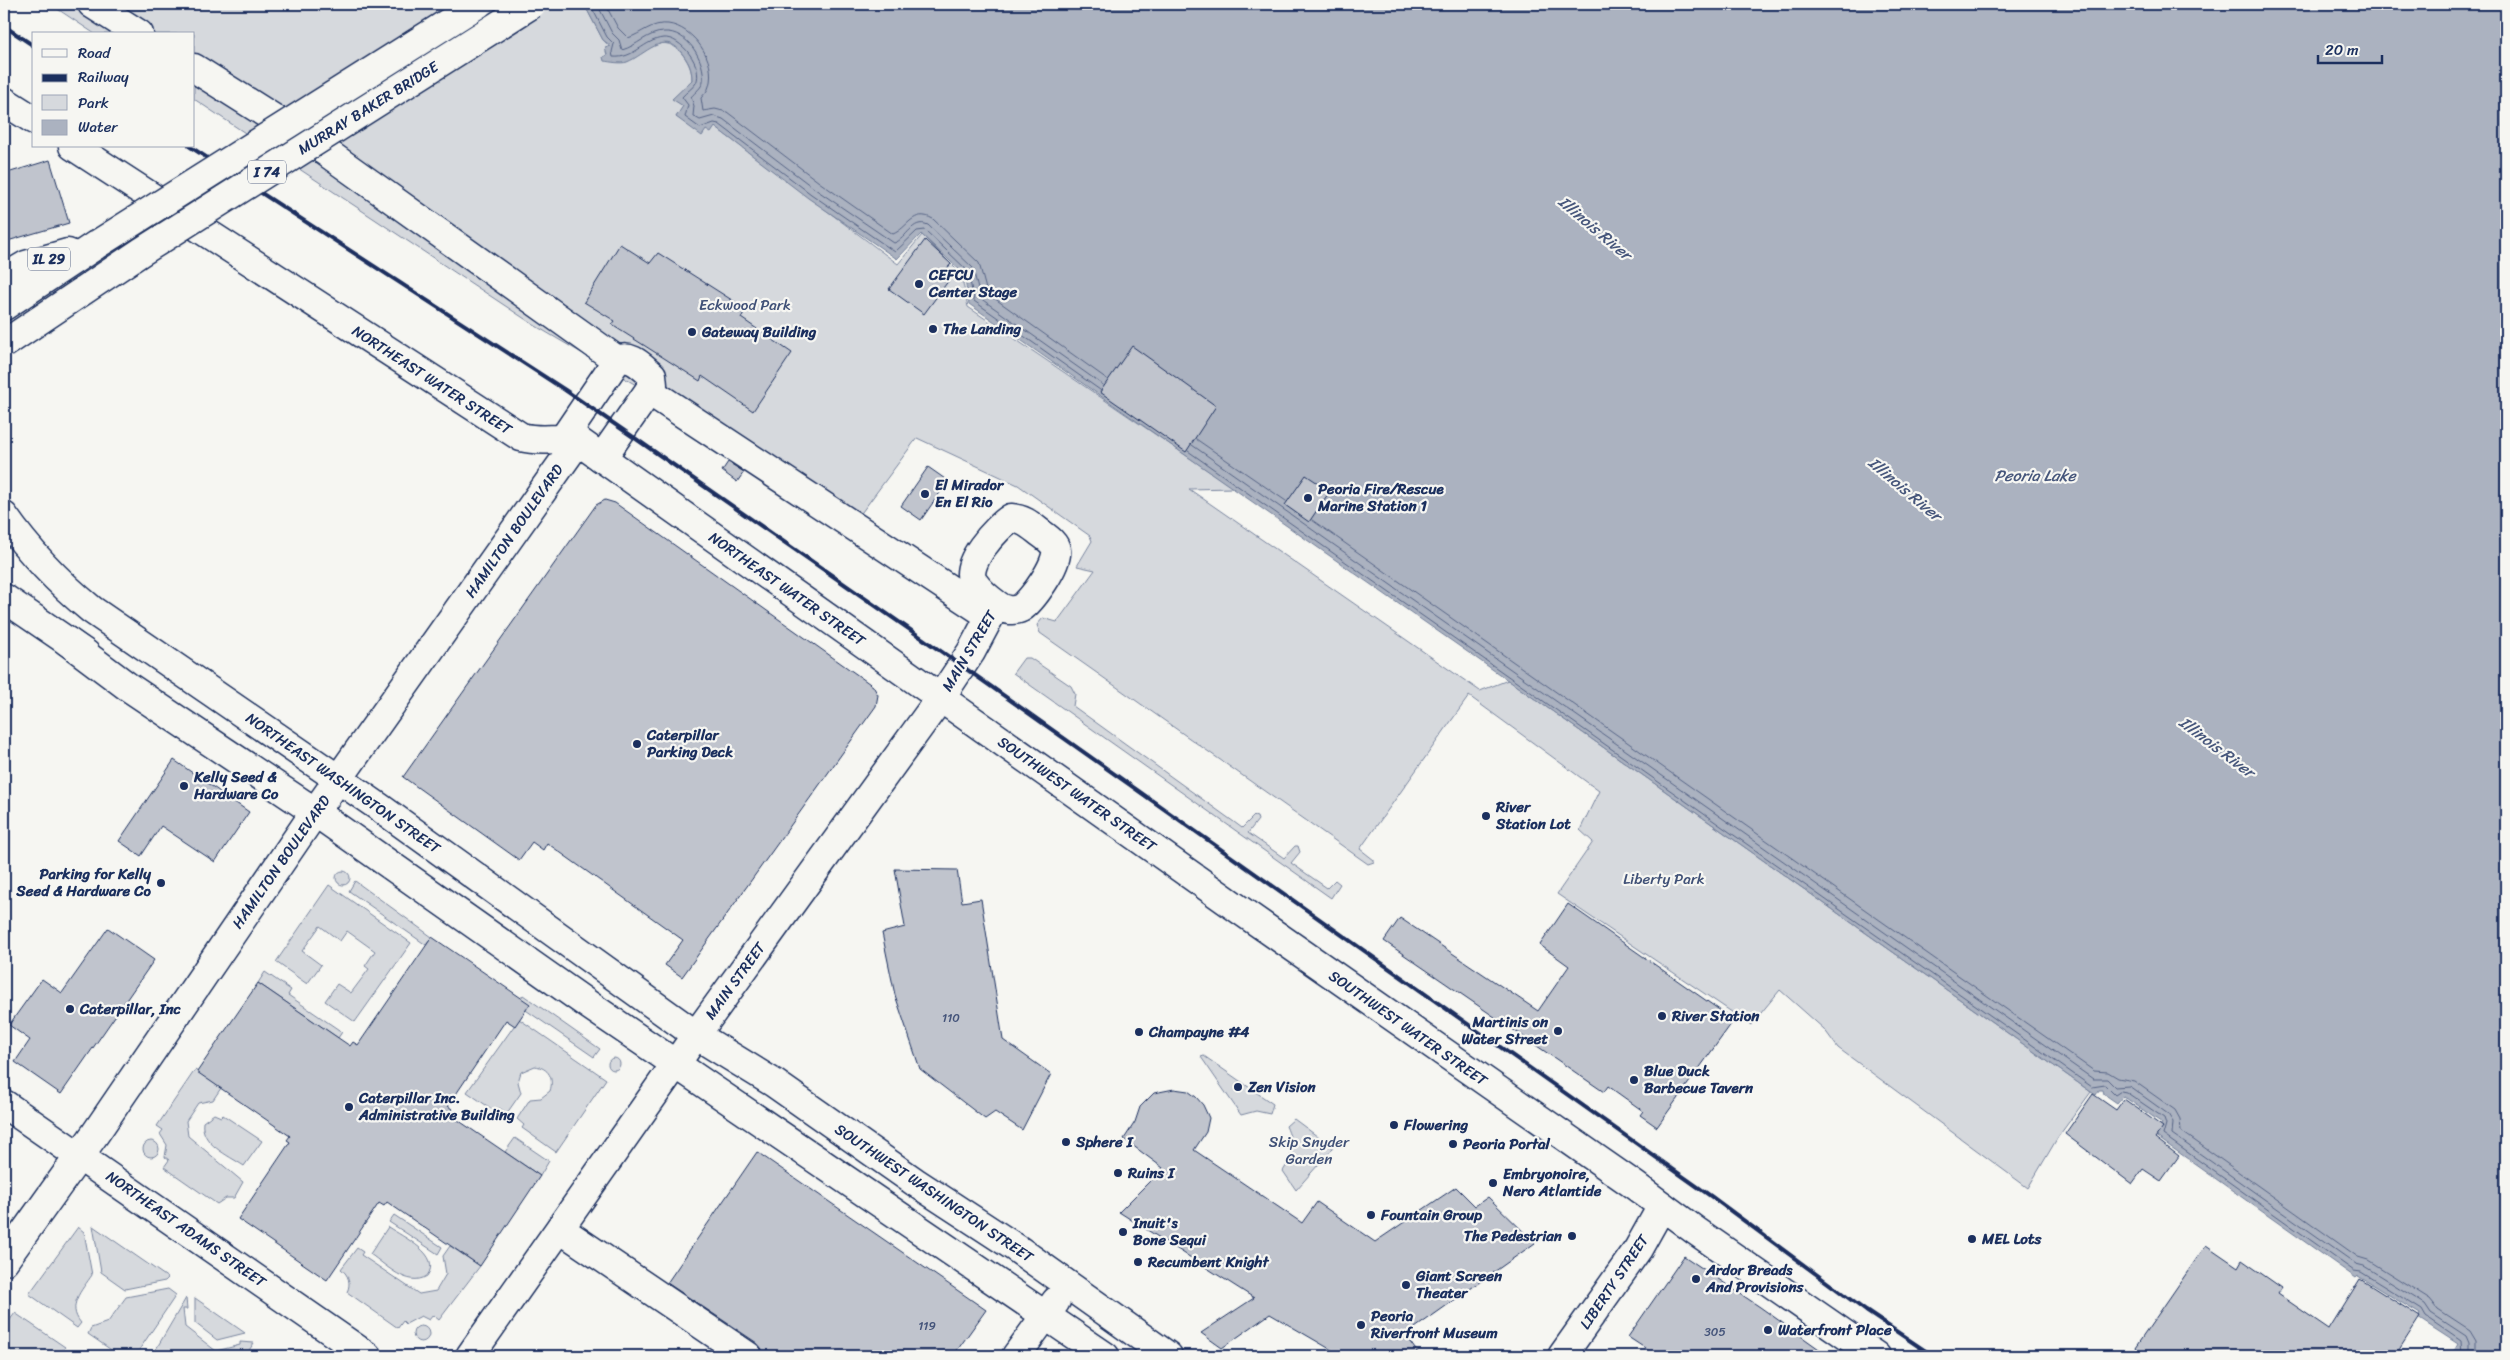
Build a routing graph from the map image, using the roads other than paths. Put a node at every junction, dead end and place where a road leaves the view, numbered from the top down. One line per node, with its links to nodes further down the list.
1 (92, 4): 4 (main road)
2 (478, 4): 9 (main road, MURRAY BAKER BRIDGE / I 74, bridge)
3 (532, 4): 12 (main road, MURRAY BAKER BRIDGE / I 74, bridge)
4 (137, 32)
5 (195, 69): 13 (main road)
6 (4, 101): 7 (main road)
7 (32, 119)
8 (77, 148): 15 (main road, NORTHEAST WATER STREET)
9 (96, 245): 10 (main road, IL 29); 11 (main road, MURRAY BAKER BRIDGE / I 74)
10 (4, 278)
11 (4, 306)
12 (4, 344)
13 (617, 360): 14 (main road); 15 (main road, HAMILTON BOULEVARD)
14 (649, 391): 16 (main road); 21 (main road, MAIN STREET)
15 (571, 439): 16 (main road, NORTHEAST WATER STREET); 22 (main road, HAMILTON BOULEVARD)
16 (602, 458): 21 (main road, NORTHEAST WATER STREET)
17 (4, 516): 22 (main road, NORTHEAST WASHINGTON STREET)
18 (4, 583): 20 (main road)
19 (4, 598): 20 (main road)
20 (86, 654): 23 (main road)
21 (941, 697): 24 (main road, MAIN STREET); 28 (main road, SOUTHWEST WATER STREET)
22 (338, 779): 23 (main road, HAMILTON BOULEVARD); 24 (main road, NORTHEAST WASHINGTON STREET)
23 (315, 812): 25 (main road); 27 (main road, HAMILTON BOULEVARD)
24 (696, 1035): 25 (main road, MAIN STREET); 31 (main road, SOUTHWEST WASHINGTON STREET)
25 (676, 1064): 29 (main road, MAIN STREET); 32 (main road)
26 (4, 1104): 27 (main road, NORTHEAST ADAMS STREET)
27 (80, 1155): 30 (main road, HAMILTON BOULEVARD); 33 (main road, NORTHEAST ADAMS STREET)
28 (1662, 1206): 39 (main road, LIBERTY STREET); 40 (main road, SOUTHWEST WATER STREET)
29 (560, 1229): 34 (main road, MAIN STREET); 35 (main road)
30 (4, 1261)
31 (1067, 1285): 32 (main road); 38 (main road, SOUTHWEST WASHINGTON STREET)
32 (1046, 1316): 36 (main road); 37 (main road)
33 (367, 1356)
34 (470, 1356)
35 (748, 1356)
36 (1016, 1356)
37 (1105, 1356)
38 (1168, 1356)
39 (1562, 1356)
40 (1876, 1356)

